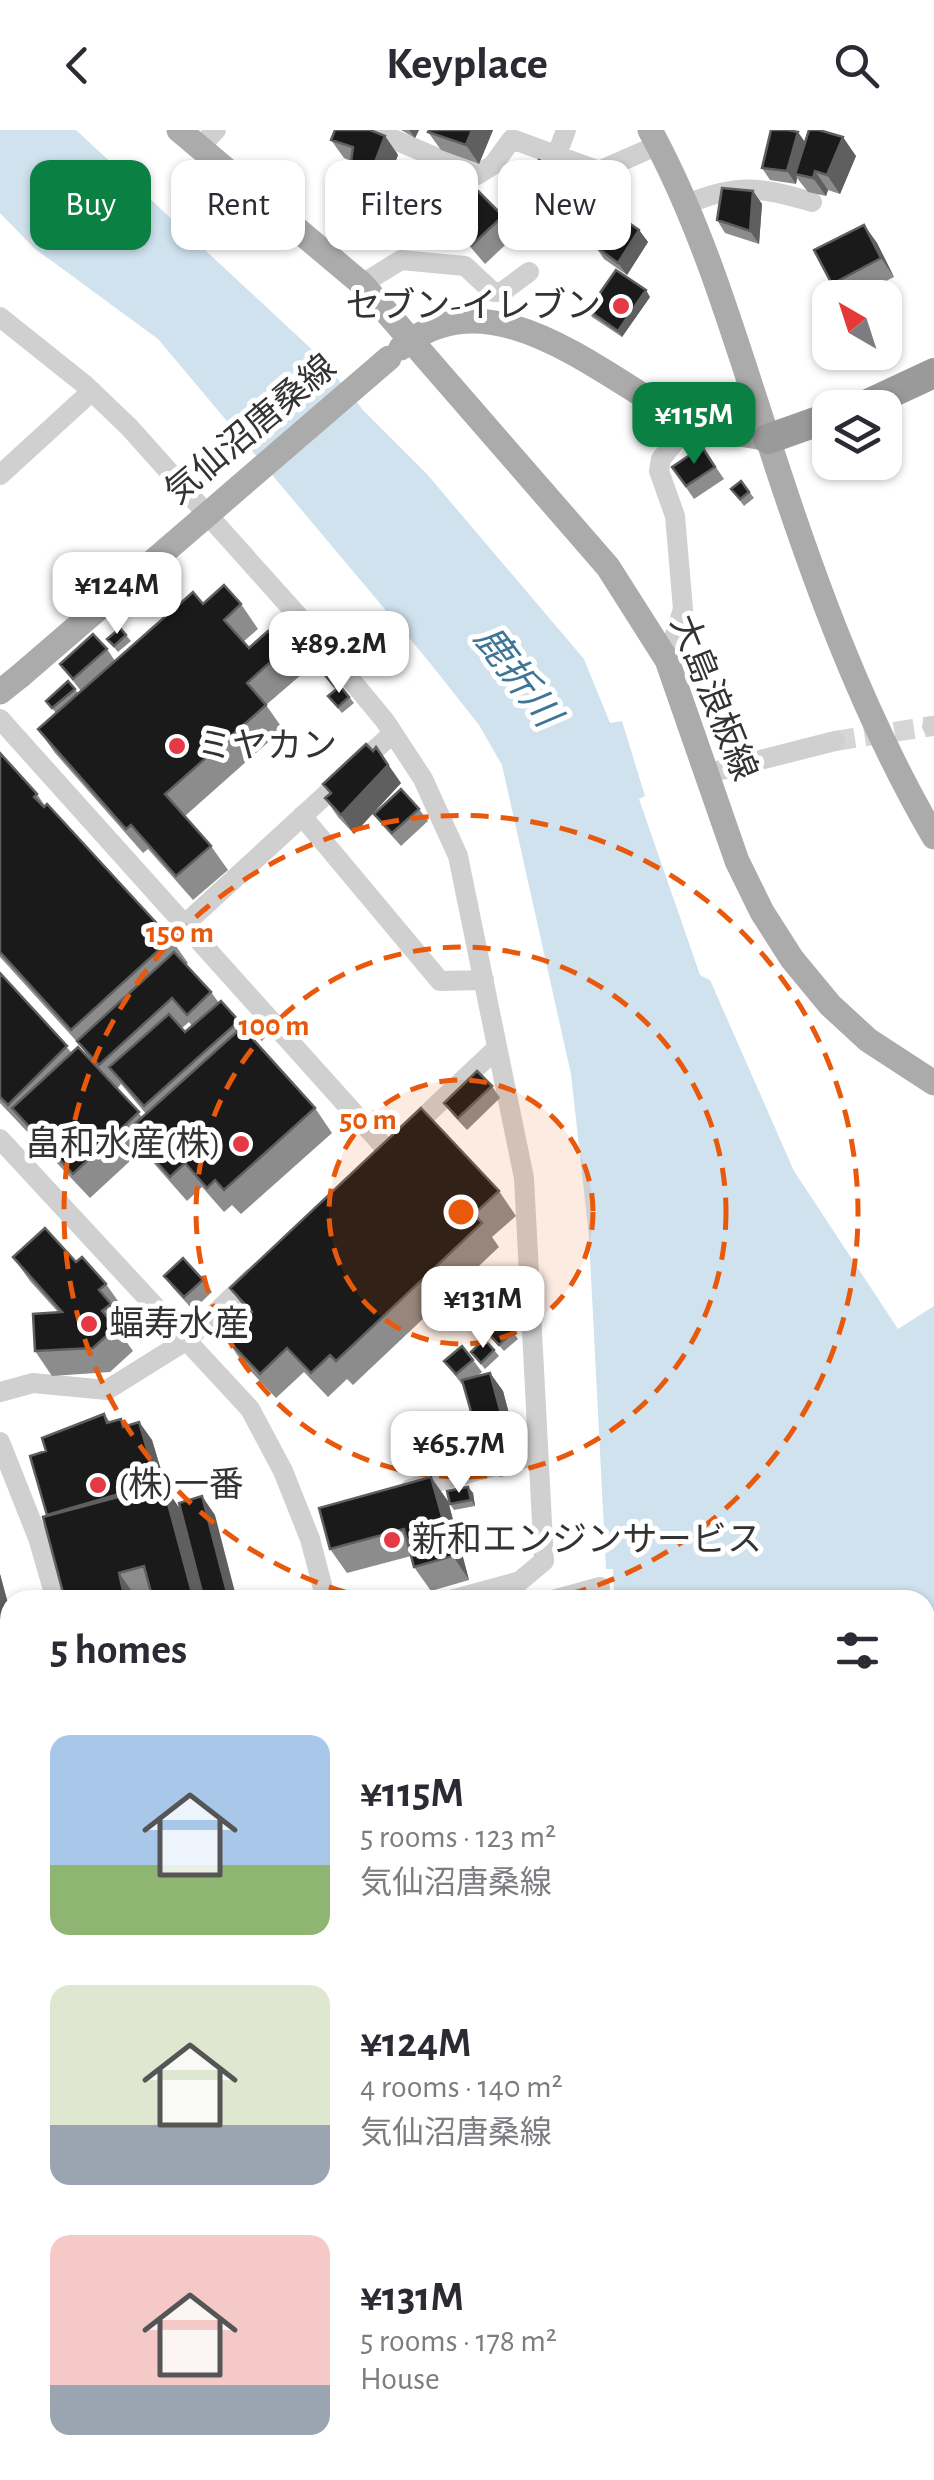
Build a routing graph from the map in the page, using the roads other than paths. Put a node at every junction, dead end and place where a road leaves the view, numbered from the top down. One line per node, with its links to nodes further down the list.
1 (178, 130): 5 (main road)
2 (372, 130): 6 (street)
3 (566, 130): 6 (street)
4 (654, 137): 6 (street); 8 (main road)
5 (208, 139): 10 (main road)
6 (556, 154)
7 (812, 202): 8 (street)
8 (687, 204): 18 (main road)
9 (529, 272): 10 (street)
10 (362, 284): 12 (main road)
11 (0, 317): 15 (street)
12 (412, 339): 16 (main road, 気仙沼唐桑線); 20 (main road, 大島浪板線); 21 (main road, 気仙沼唐桑線, bridge)
13 (934, 373): 14 (highway)
14 (898, 390)
15 (92, 392): 19 (street); 23 (street)
16 (690, 423): 18 (main road, 気仙沼唐桑線); 20 (street)
17 (812, 424): 18 (highway)
18 (768, 439): 27 (main road)
19 (0, 475)
20 (667, 660): 25 (main road, 大島浪板線)
21 (10, 684)
22 (0, 718): 28 (street)
23 (393, 733): 26 (street); 29 (street)
24 (835, 742): 25 (street)
25 (709, 773): 31 (main road, 大島浪板線)
26 (302, 816): 28 (street); 29 (street)
27 (934, 837)
28 (185, 924): 30 (street)
29 (484, 980): 30 (street)
30 (498, 1048): 37 (street)
31 (934, 1083)
32 (0, 1139): 34 (street)
33 (272, 1260): 34 (street)
34 (187, 1340): 35 (street); 41 (street)
35 (0, 1392)
36 (0, 1442): 40 (street)
37 (536, 1456): 38 (street); 42 (street)
38 (391, 1494)
39 (600, 1587): 43 (street)
40 (53, 1590)
41 (324, 1590)
42 (487, 1590)
43 (589, 1590)

